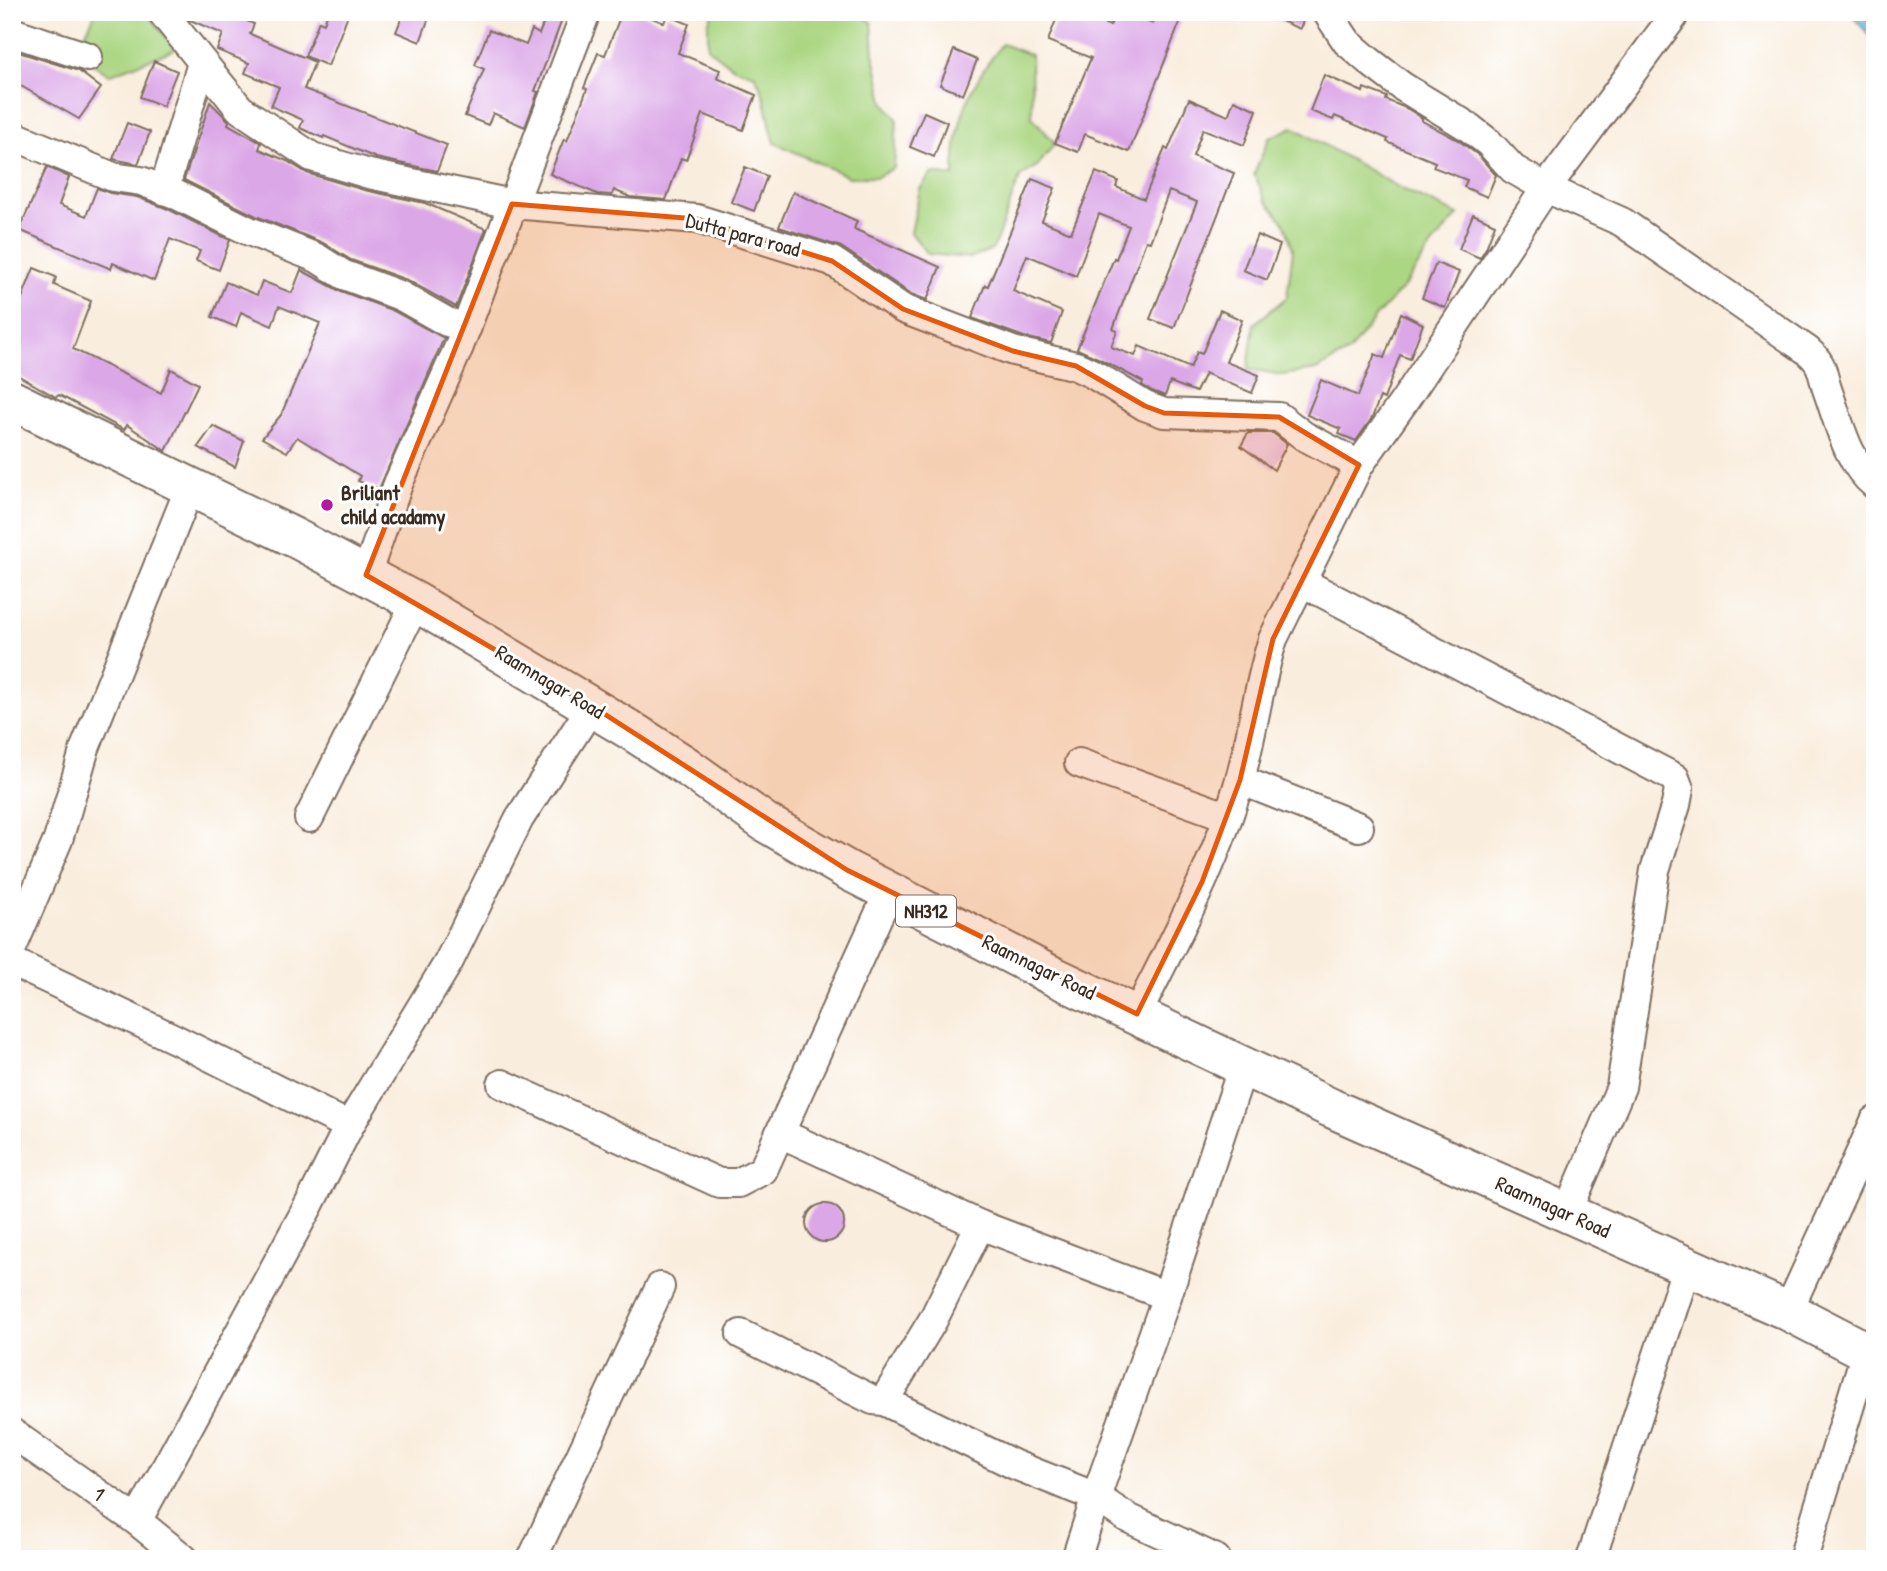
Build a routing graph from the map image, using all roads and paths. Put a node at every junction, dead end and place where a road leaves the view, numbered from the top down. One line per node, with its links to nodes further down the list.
1 (162, 12): 7 (street, Dutta para road)
2 (586, 12): 11 (street)
3 (1327, 12): 9 (street)
4 (1672, 17): 9 (street)
5 (12, 32): 6 (street)
6 (88, 57)
7 (202, 63): 10 (street); 11 (street, Dutta para road)
8 (12, 135): 10 (street)
9 (1546, 188): 14 (street); 15 (street)
10 (164, 190): 12 (street)
11 (512, 204): 12 (street); 14 (street, Dutta para road)
12 (467, 327): 17 (street)
13 (12, 400): 16 (highway, Raamnagar Road / NH312)
14 (1359, 465): 18 (street)
15 (1875, 485)
16 (190, 487): 17 (highway, Raamnagar Road / NH312); 27 (street)
17 (366, 575): 19 (highway, Raamnagar Road / NH312)
18 (1302, 582): 22 (street); 35 (street)
19 (415, 601): 20 (highway, Raamnagar Road / NH312); 24 (street)
20 (592, 706): 26 (highway, Raamnagar Road / NH312); 33 (street)
21 (1079, 763): 23 (street)
22 (1240, 780): 23 (street); 25 (street)
23 (1226, 816): 29 (street)
24 (309, 818)
25 (1359, 827)
26 (889, 892): 29 (highway, Raamnagar Road / NH312); 34 (street)
27 (12, 948)
28 (12, 962): 33 (street)
29 (1137, 1014): 30 (highway, Raamnagar Road / NH312)
30 (1243, 1066): 35 (highway, Raamnagar Road / NH312); 39 (street)
31 (502, 1084): 34 (street)
32 (1875, 1121): 40 (street)
33 (349, 1126): 46 (street)
34 (780, 1133): 36 (street)
35 (1567, 1213): 37 (highway, Raamnagar Road / NH312)
36 (980, 1224): 39 (street); 43 (street)
37 (1687, 1266): 40 (highway, Raamnagar Road / NH312); 51 (street)
38 (660, 1287): 48 (street)
39 (1167, 1296): 45 (street)
40 (1788, 1311): 42 (highway, Raamnagar Road / NH312)
41 (741, 1334): 43 (street)
42 (1871, 1354): 52 (street)
43 (884, 1401): 45 (street)
44 (12, 1433): 46 (street, 1)
45 (1096, 1497): 49 (street); 50 (street)
46 (137, 1521): 47 (street, 1)
47 (184, 1559)
48 (532, 1559)
49 (1076, 1559)
50 (1216, 1559)
51 (1591, 1559)
52 (1804, 1559)

